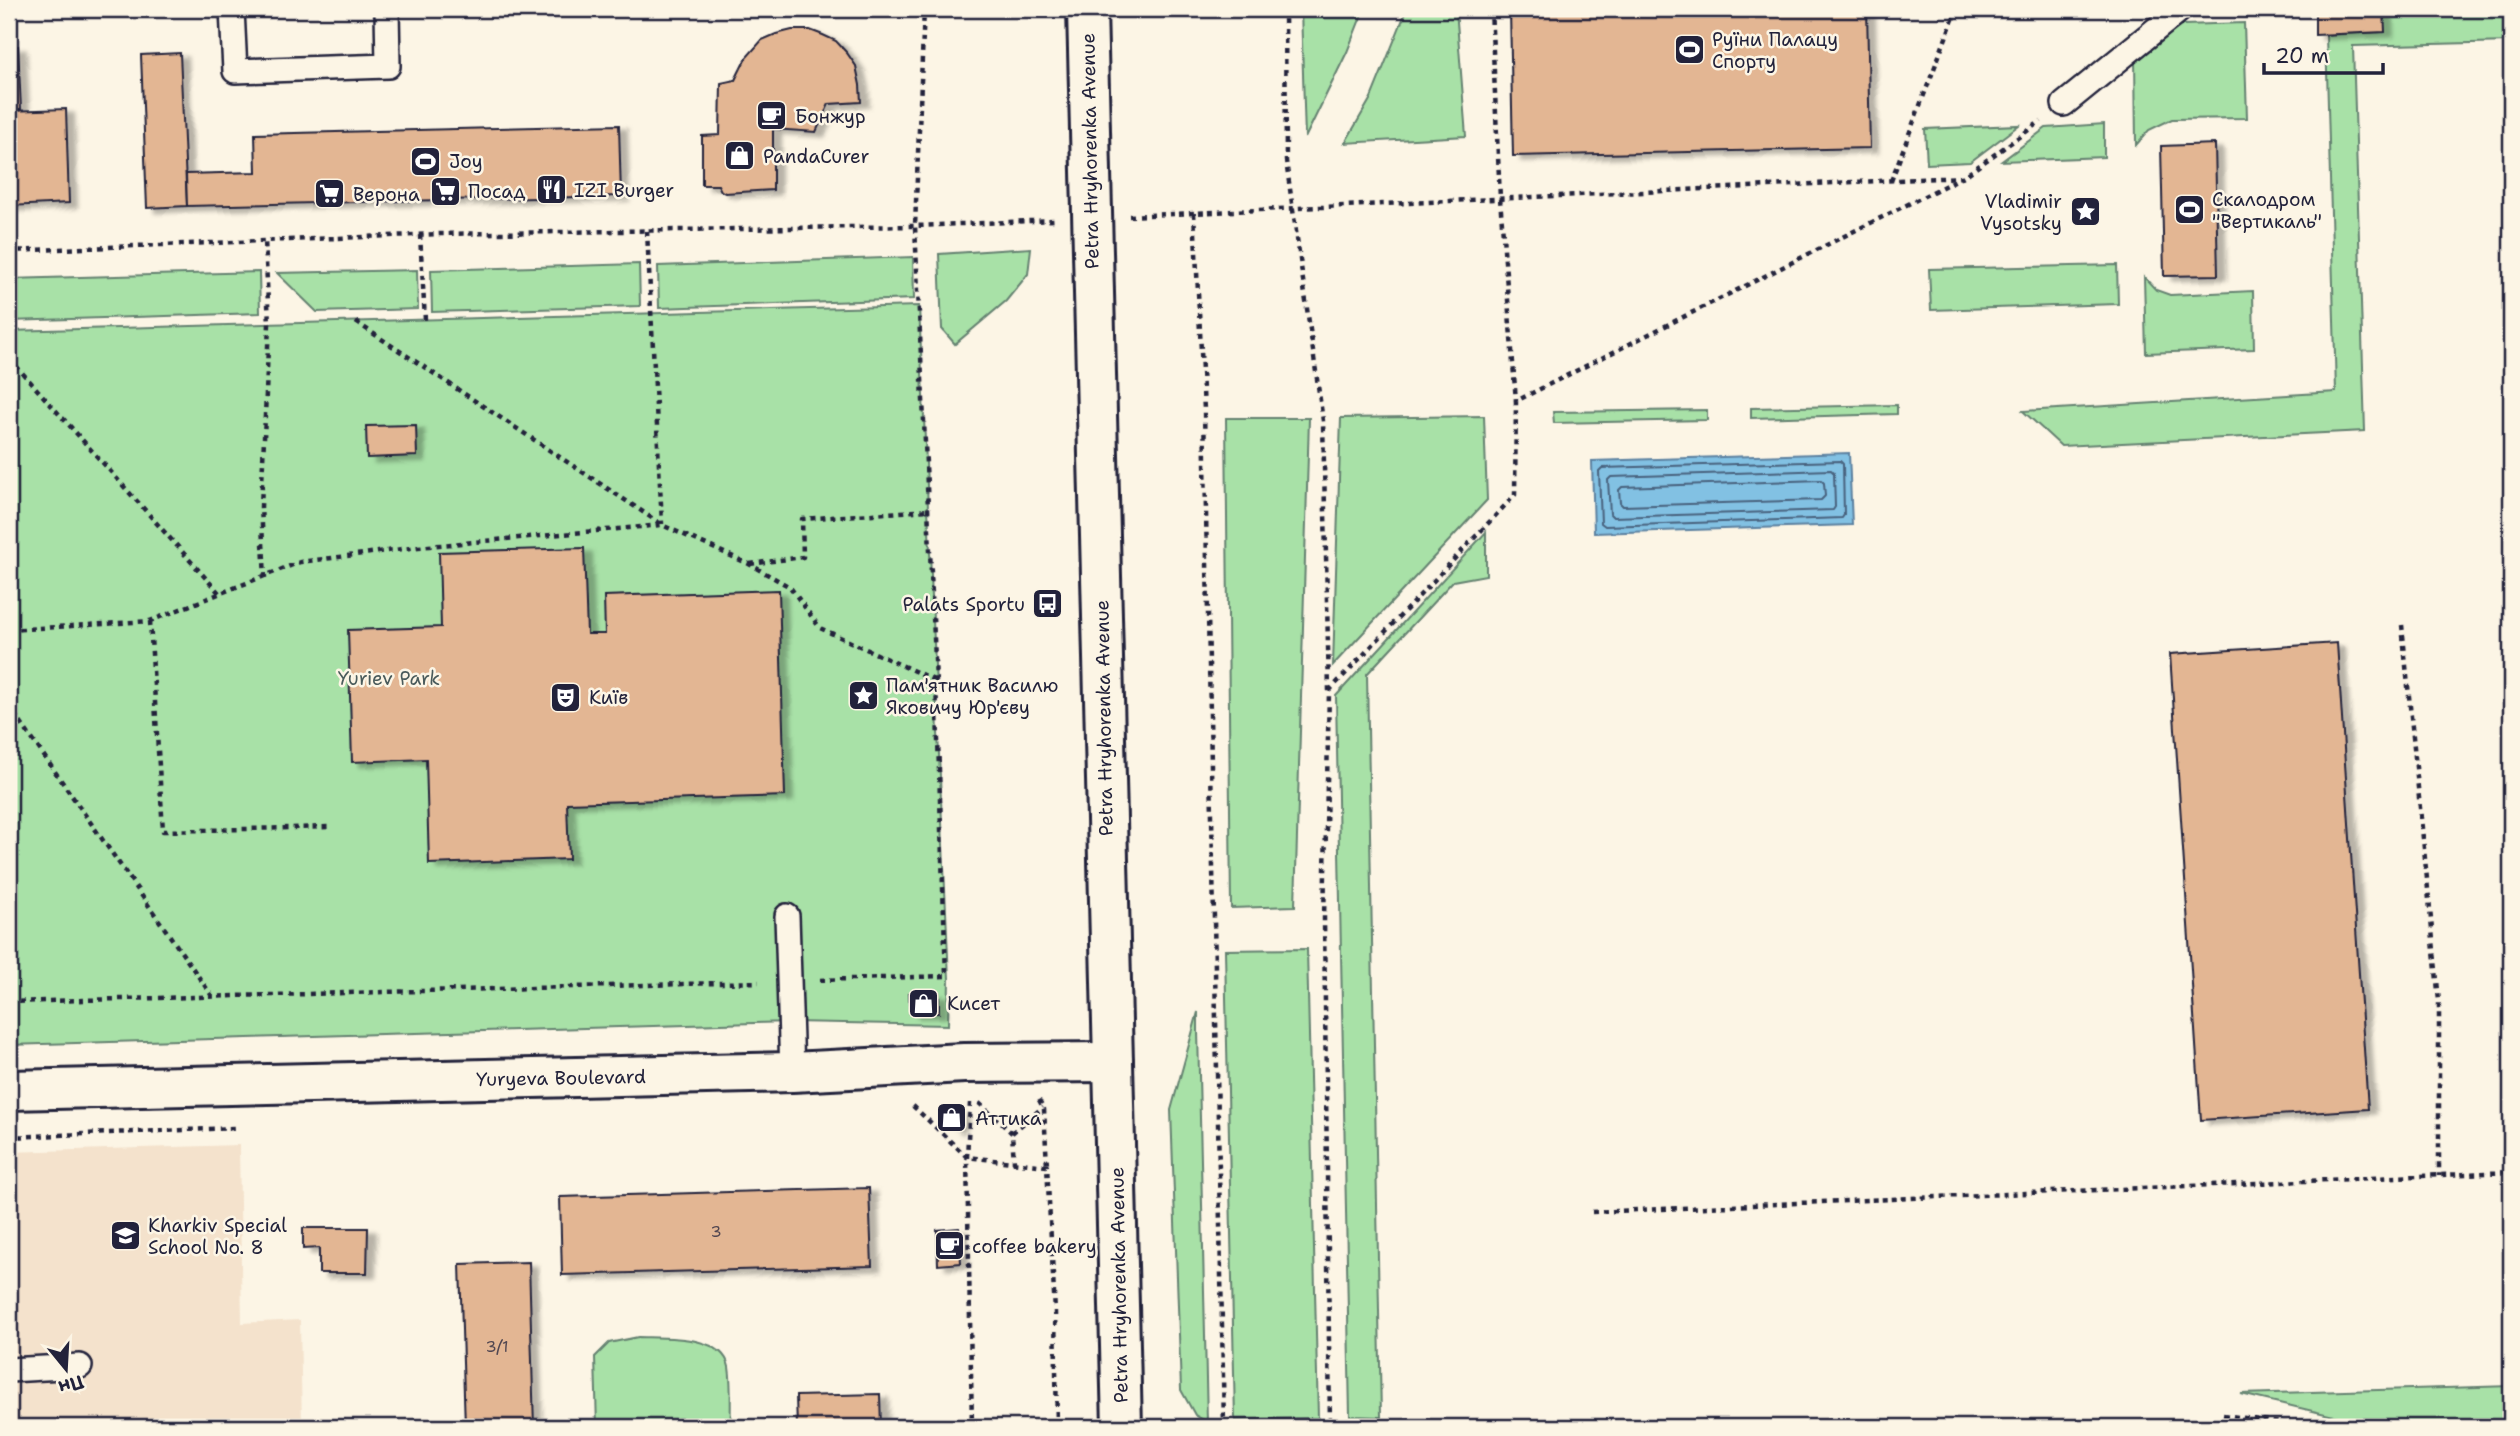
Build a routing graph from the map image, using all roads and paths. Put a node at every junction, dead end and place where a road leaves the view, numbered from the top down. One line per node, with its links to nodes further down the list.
1 (232, 9): 2 (lane)
2 (387, 9)
3 (924, 9): 16 (path)
4 (1087, 9): 15 (main road, Petra Hryhorenka Avenue)
5 (1285, 9): 13 (path)
6 (1491, 9): 12 (path)
7 (1957, 9): 11 (path)
8 (2180, 9): 9 (lane)
9 (2064, 104): 10 (path)
10 (1962, 177): 11 (path); 24 (path)
11 (1891, 181): 12 (path)
12 (1500, 198): 13 (path); 24 (path)
13 (1293, 208): 14 (path); 34 (path)
14 (1194, 213): 15 (path); 60 (path)
15 (1092, 218): 16 (path); 41 (main road, Petra Hryhorenka Avenue)
16 (915, 226): 17 (path); 25 (path)
17 (647, 231): 18 (path); 26 (path)
18 (420, 235): 19 (path); 21 (path)
19 (265, 240): 20 (path); 28 (path)
20 (9, 251)
21 (425, 320)
22 (356, 322): 26 (path)
23 (9, 358): 29 (path)
24 (1516, 401): 34 (path)
25 (929, 510): 27 (path); 33 (path)
26 (662, 525): 27 (path); 28 (path)
27 (749, 564): 33 (path)
28 (265, 578): 29 (path)
29 (220, 594): 30 (path)
30 (150, 621): 32 (path); 36 (path)
31 (2402, 625): 52 (path)
32 (9, 630)
33 (936, 681): 38 (path)
34 (1329, 691): 61 (path)
35 (9, 706): 39 (path)
36 (330, 827)
37 (787, 916): 38 (lane)
38 (790, 981): 39 (path); 42 (lane)
39 (212, 996): 40 (path)
40 (9, 1002)
41 (1113, 1062): 42 (main road, Yuryeva Boulevard); 59 (main road, Petra Hryhorenka Avenue)
42 (792, 1072): 43 (main road, Yuryeva Boulevard)
43 (9, 1090)
44 (1031, 1096): 46 (path)
45 (905, 1099): 48 (path)
46 (1043, 1107): 47 (path); 50 (path)
47 (1012, 1133): 48 (path); 49 (path)
48 (967, 1157): 49 (path); 57 (path)
49 (1014, 1162): 50 (path)
50 (1047, 1166): 58 (path)
51 (2511, 1172): 52 (path)
52 (2439, 1176): 53 (path)
53 (1592, 1212)
54 (80, 1366): 55 (lane)
55 (9, 1370)
56 (2222, 1415): 62 (path)
57 (972, 1427)
58 (1057, 1427)
59 (1122, 1427)
60 (1224, 1427)
61 (1330, 1427)
62 (2312, 1427)

